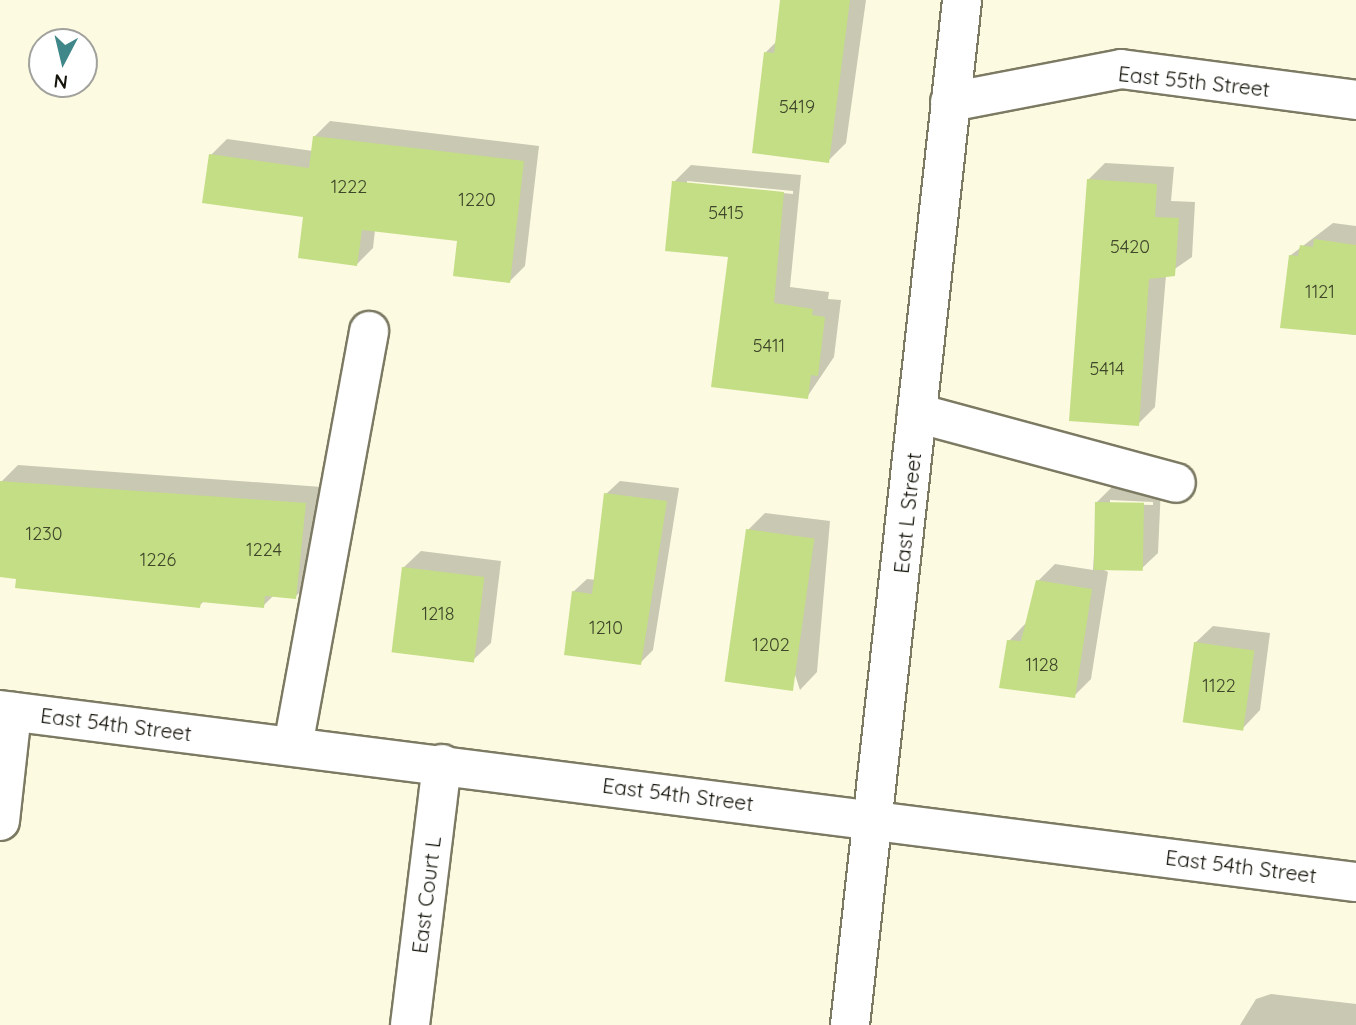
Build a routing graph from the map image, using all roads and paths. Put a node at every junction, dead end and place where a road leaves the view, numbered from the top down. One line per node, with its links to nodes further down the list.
1 (962, 0): 3 (street, East L Street)
2 (1356, 100): 3 (street, East 55th Street)
3 (950, 102): 5 (street, East L Street)
4 (369, 331): 8 (street)
5 (918, 413): 6 (street); 10 (street, East L Street)
6 (1176, 483)
7 (6, 711): 8 (street, East 54th Street); 11 (street)
8 (293, 746): 9 (street, East 54th Street)
9 (443, 764): 10 (street, East 54th Street); 13 (street, East Court L)
10 (875, 818): 12 (street, East 54th Street); 14 (street, East L Street)
11 (0, 821)
12 (1356, 882)
13 (411, 1025)
14 (850, 1025)

